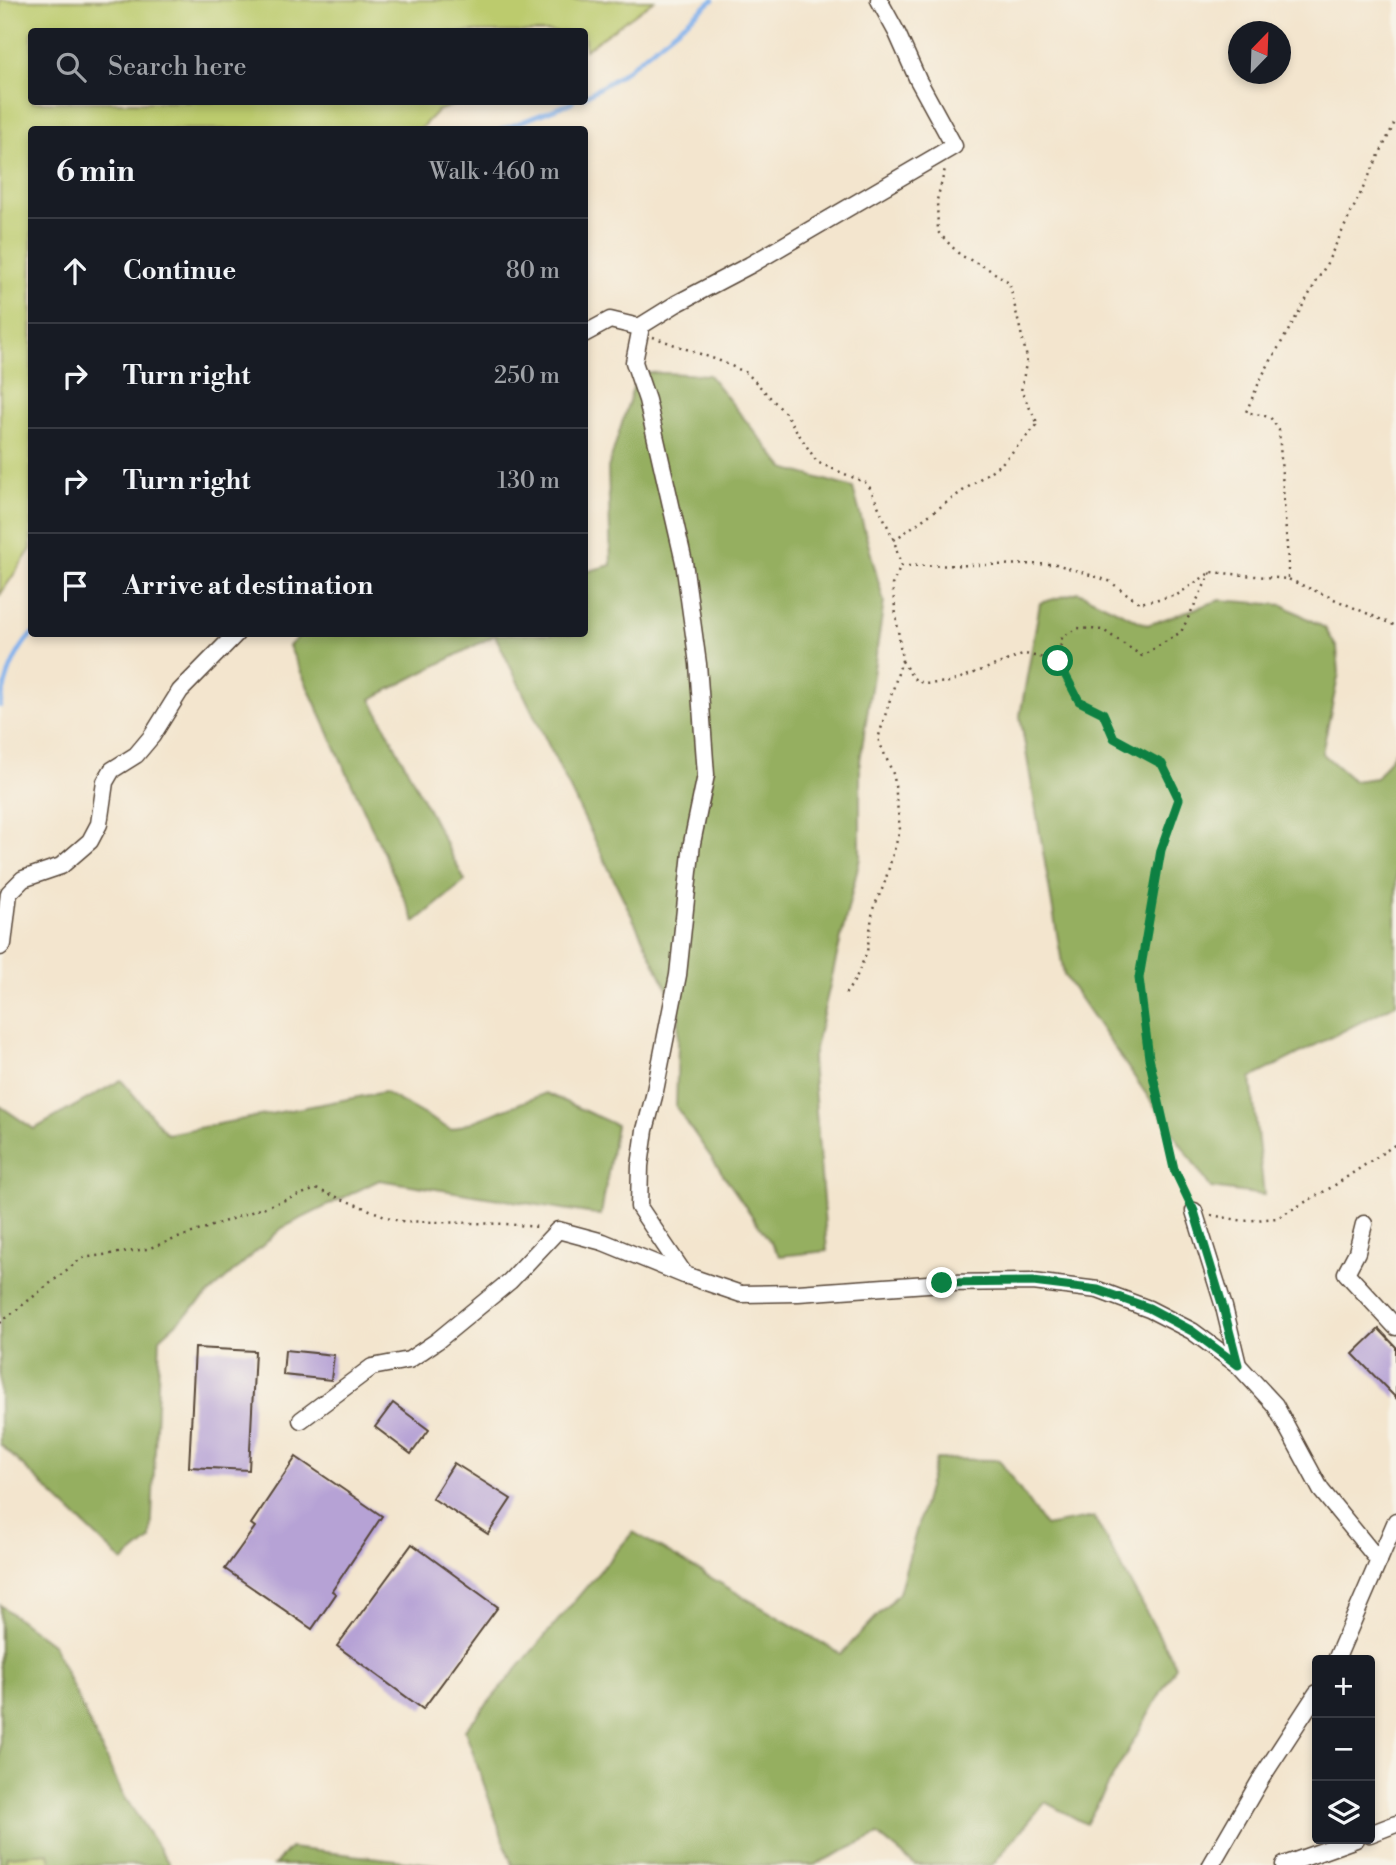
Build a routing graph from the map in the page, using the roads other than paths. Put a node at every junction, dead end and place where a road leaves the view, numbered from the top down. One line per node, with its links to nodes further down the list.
1 (879, 0): 2 (street)
2 (640, 330): 3 (street); 8 (street)
3 (588, 332)
4 (233, 637): 5 (street)
5 (0, 947)
6 (1194, 1211): 10 (street)
7 (1364, 1224): 9 (street)
8 (685, 1275): 10 (street); 11 (street)
9 (1396, 1327)
10 (1238, 1365): 13 (street)
11 (301, 1420)
12 (1396, 1521): 13 (street)
13 (1379, 1560): 14 (street)
14 (1338, 1655)
15 (1312, 1701): 19 (street)
16 (1396, 1824): 17 (street)
17 (1375, 1832)
18 (1342, 1844): 20 (street)
19 (1215, 1864)
20 (1284, 1865)

